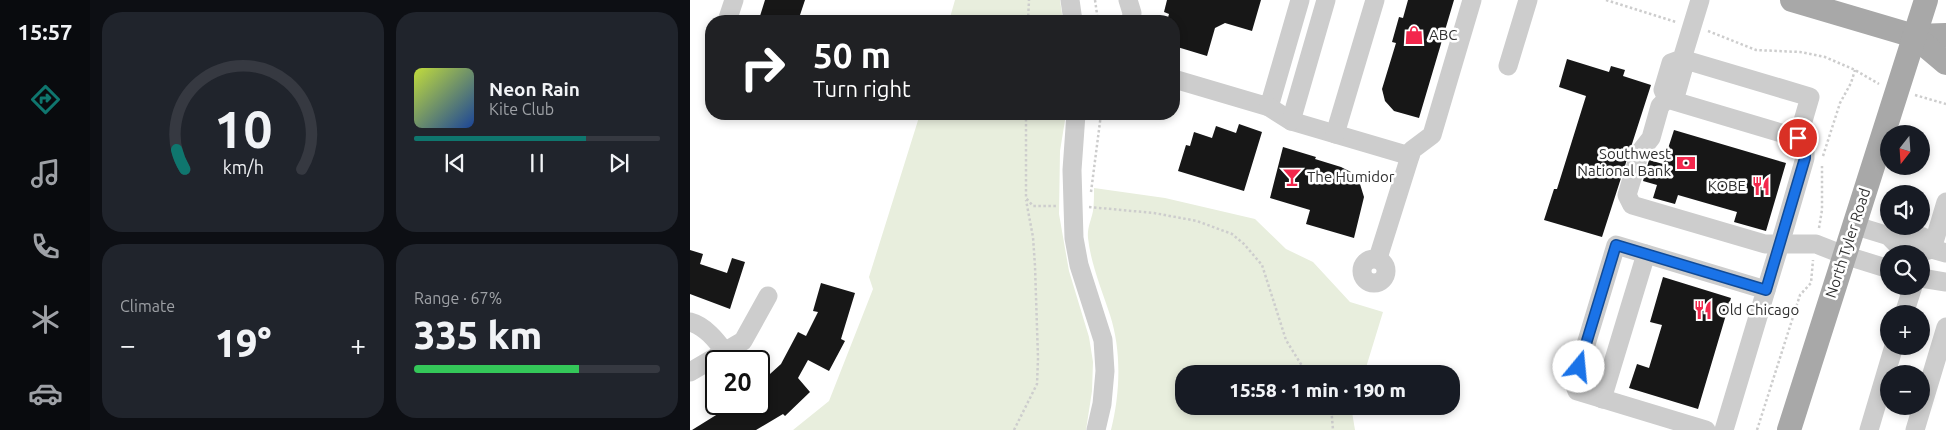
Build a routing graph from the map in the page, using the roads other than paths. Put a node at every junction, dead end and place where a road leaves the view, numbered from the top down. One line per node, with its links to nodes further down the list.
1 (734, 0): 12 (street)
2 (1070, 0): 13 (street)
3 (1128, 0): 14 (street)
4 (1300, 0): 22 (street)
5 (1326, 0): 24 (street)
6 (1375, 0): 25 (street)
7 (1472, 0): 27 (street)
8 (1528, 0): 19 (street)
9 (1700, 0): 17 (street)
10 (1792, 0): 16 (main road)
11 (1926, 0): 16 (main road, North Tyler Road)
12 (729, 15)
13 (1072, 15)
14 (1132, 15)
15 (1946, 35): 16 (main road)
16 (1914, 36): 18 (main road); 29 (main road, North Tyler Road)
17 (1682, 59): 21 (street); 26 (street)
18 (1946, 63)
19 (1508, 66)
20 (1180, 81): 22 (street)
21 (1667, 99): 26 (street); 30 (street)
22 (1269, 107): 24 (street)
23 (1076, 120): 48 (street)
24 (1291, 121): 25 (street)
25 (1335, 134): 27 (street)
26 (1798, 138): 30 (street)
27 (1410, 156): 34 (street)
28 (1946, 202): 31 (street)
29 (1853, 225): 31 (street); 33 (main road, North Tyler Road)
30 (1780, 244): 33 (street); 38 (street)
31 (1939, 251)
32 (1646, 254): 38 (street); 47 (street); 47 (street)
33 (1844, 255): 35 (street); 51 (main road, North Tyler Road)
34 (1378, 258)
35 (1880, 266)
36 (1930, 279): 37 (street)
37 (1946, 282)
38 (1766, 290): 50 (street)
39 (768, 296): 43 (street)
40 (690, 322): 42 (street)
41 (1946, 327): 53 (street)
42 (724, 350)
43 (729, 350)
44 (1891, 355): 52 (street)
45 (705, 364): 46 (street)
46 (690, 372)
47 (1602, 399): 49 (street)
48 (1096, 430)
49 (1706, 430)
50 (1724, 430)
51 (1789, 430)
52 (1869, 430)
53 (1914, 430)

